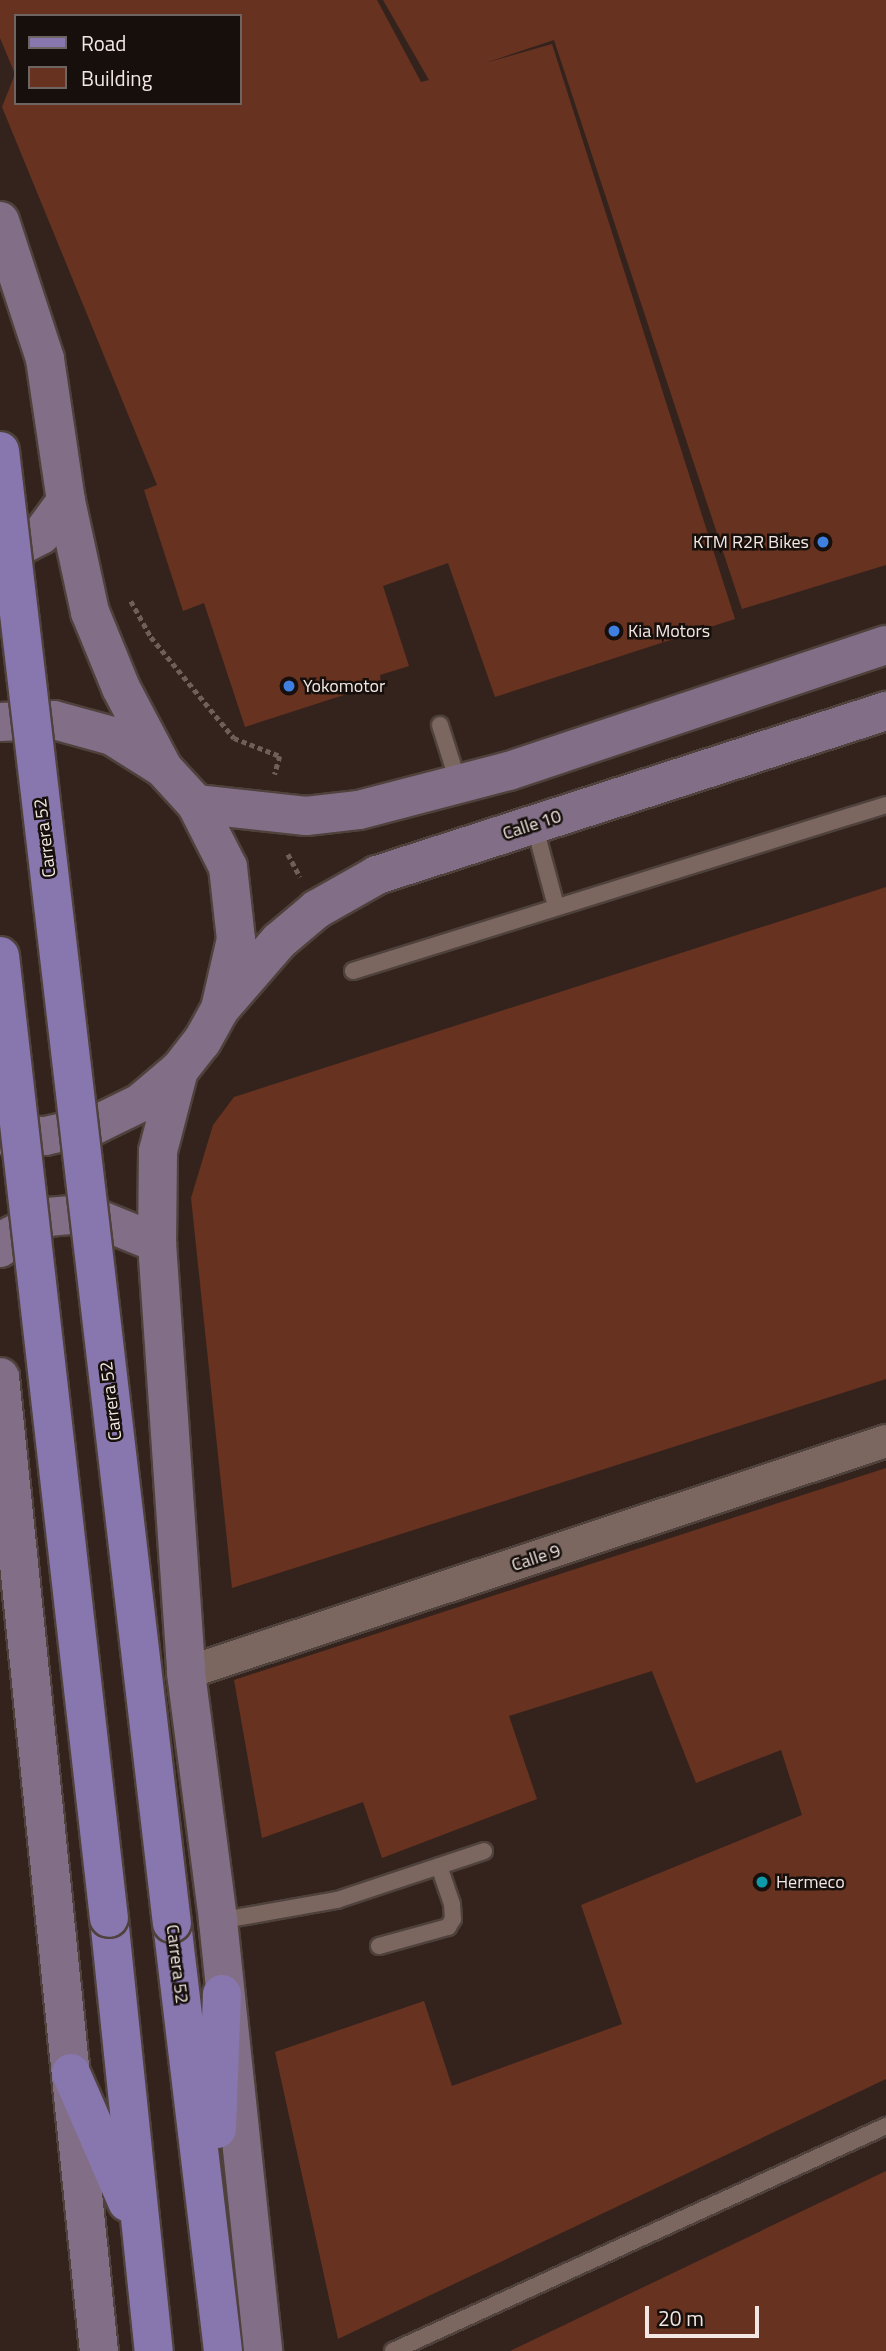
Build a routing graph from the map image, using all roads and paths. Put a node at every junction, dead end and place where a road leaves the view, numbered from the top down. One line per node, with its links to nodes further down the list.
1 (0, 221): 3 (street)
2 (0, 451): 37 (main road, Carrera 52, bridge)
3 (66, 501): 4 (street); 5 (street)
4 (0, 556)
5 (90, 612): 10 (street); 14 (path)
6 (886, 645): 11 (street)
7 (886, 710): 15 (street, Calle 10)
8 (0, 722): 10 (street)
9 (440, 725): 11 (lane)
10 (163, 768): 12 (street)
11 (459, 785): 14 (street)
12 (196, 803): 14 (street); 20 (street)
13 (886, 806): 16 (lane)
14 (265, 808): 17 (path)
15 (534, 824): 16 (lane); 17 (street, Calle 10)
16 (556, 906): 19 (lane)
17 (317, 909): 20 (street, Calle 10)
18 (0, 956): 36 (main road, bridge)
19 (353, 971)
20 (220, 1009): 21 (street)
21 (179, 1070): 22 (street); 23 (street)
22 (0, 1135)
23 (157, 1243): 24 (street); 28 (street)
24 (0, 1248)
25 (0, 1377): 27 (street)
26 (886, 1441): 28 (street, Calle 9)
27 (4, 1455): 34 (street)
28 (186, 1673): 31 (street)
29 (484, 1851): 30 (lane)
30 (439, 1866): 31 (lane); 32 (lane)
31 (218, 1921): 33 (street)
32 (379, 1946)
33 (222, 1994): 37 (main road); 41 (street)
34 (71, 2073): 36 (main road); 38 (street)
35 (886, 2126): 42 (lane)
36 (142, 2236): 39 (main road)
37 (213, 2243): 40 (main road, Carrera 52)
38 (99, 2351)
39 (154, 2351)
40 (223, 2351)
41 (263, 2351)
42 (393, 2351)

